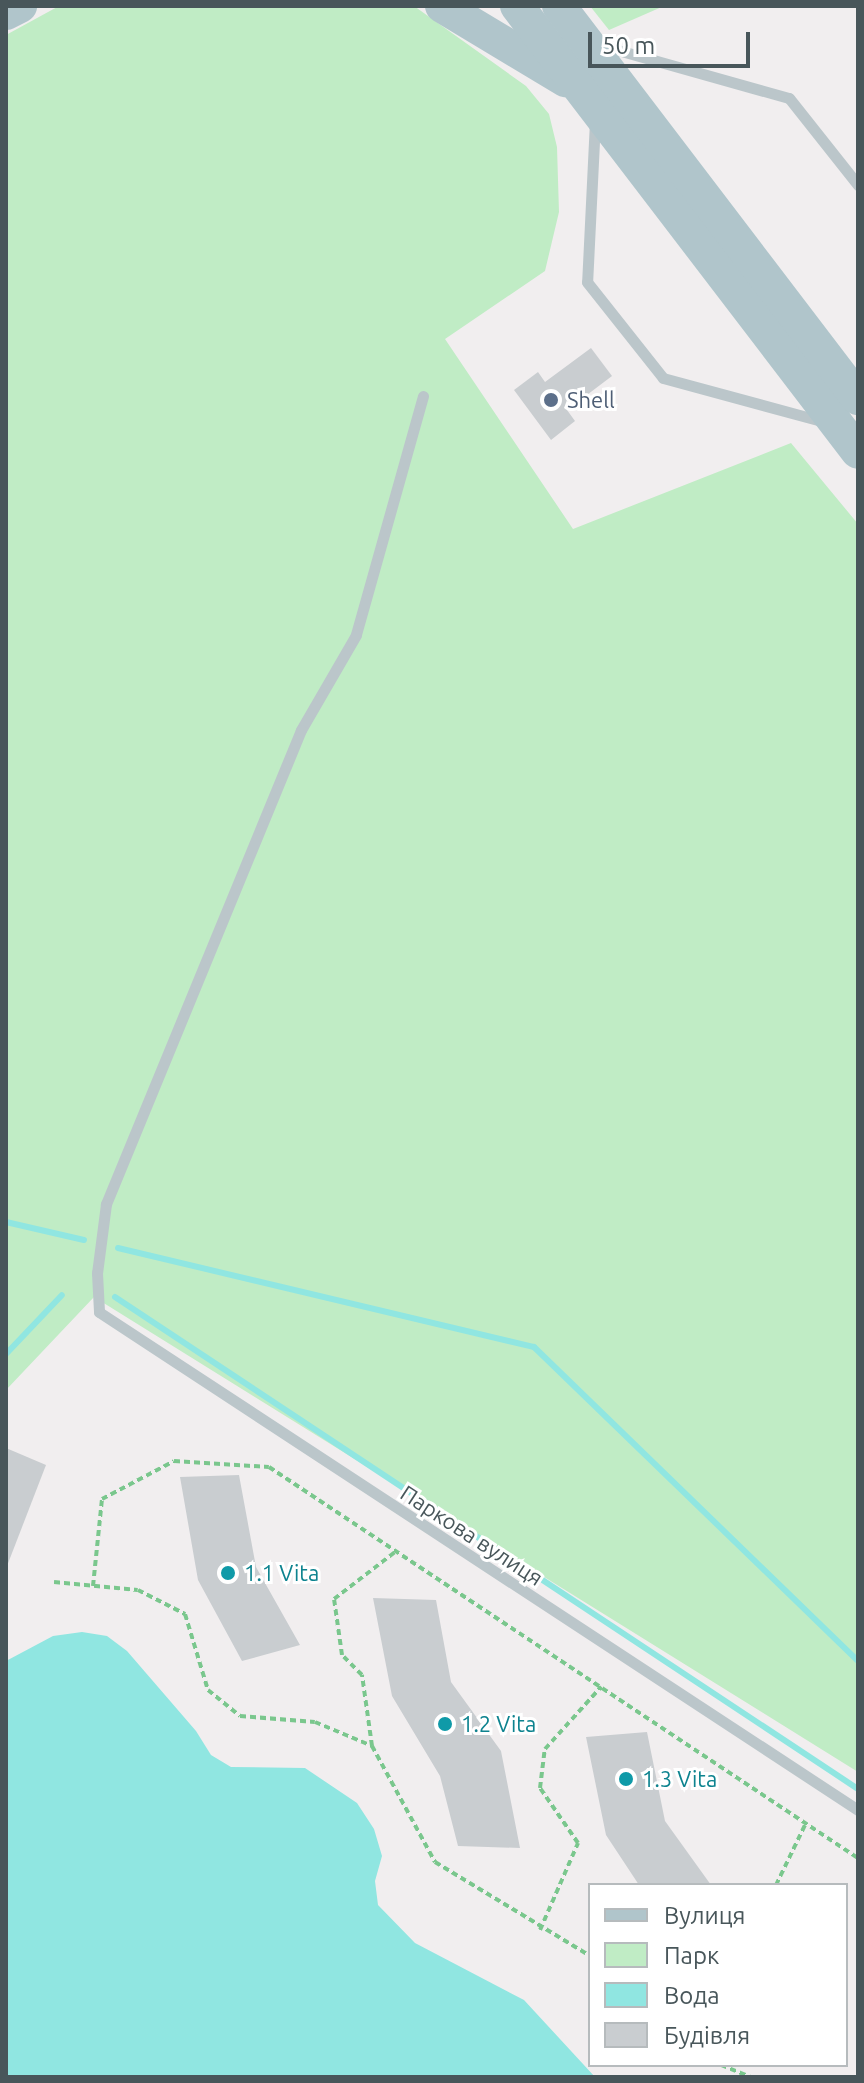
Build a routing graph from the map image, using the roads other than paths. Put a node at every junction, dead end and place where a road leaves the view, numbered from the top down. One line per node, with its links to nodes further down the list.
1 (20, 6): 5 (main road)
2 (442, 6): 7 (main road)
3 (517, 6): 7 (main road)
4 (559, 6): 6 (main road)
5 (6, 13)
6 (585, 41): 8 (lane); 10 (main road)
7 (589, 100): 11 (main road); 11 (lane)
8 (858, 185)
9 (423, 396): 13 (lane, Паркова вулиця)
10 (858, 398)
11 (838, 425): 12 (main road)
12 (858, 452)
13 (858, 1810)

